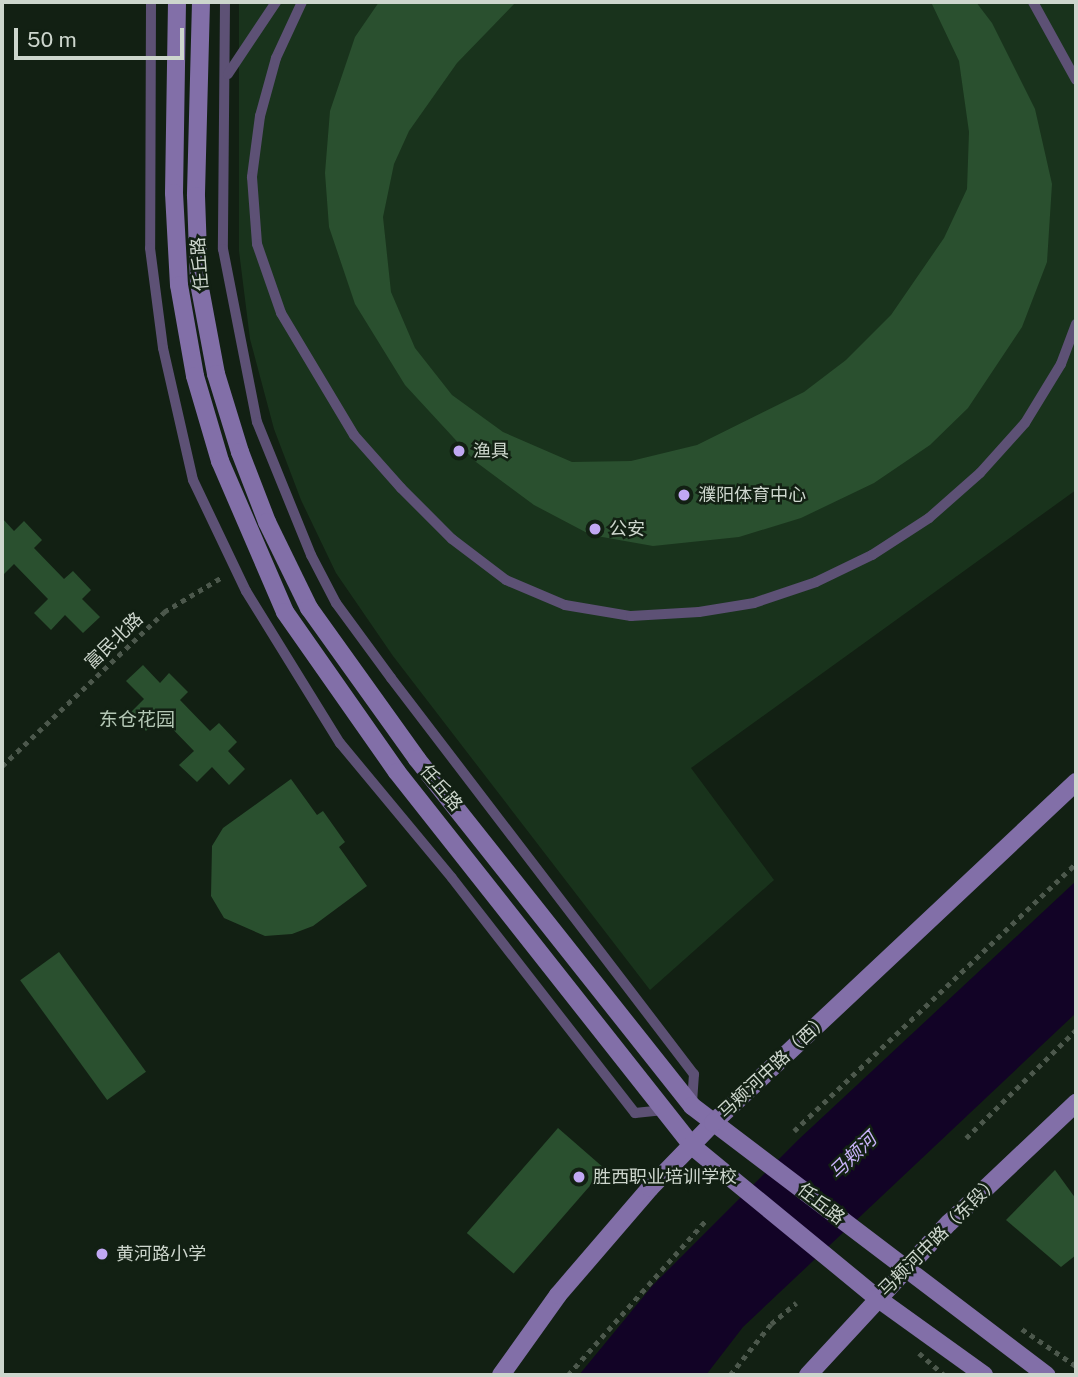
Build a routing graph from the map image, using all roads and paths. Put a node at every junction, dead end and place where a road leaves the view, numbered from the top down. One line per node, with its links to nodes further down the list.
1 (150, 2): 11 (lane)
2 (177, 2): 18 (street, 任丘路)
3 (201, 2): 17 (street, 任丘路)
4 (225, 2): 8 (lane)
5 (276, 2): 8 (lane)
6 (303, 2): 10 (lane)
7 (1033, 2): 9 (lane)
8 (227, 75): 17 (lane)
9 (1076, 80)
10 (1076, 324)
11 (235, 569): 12 (path, 富民北路); 18 (lane)
12 (2, 766)
13 (1076, 782): 19 (street, 马颊河中路（西）)
14 (1076, 863): 20 (path)
15 (1076, 1030): 21 (path)
16 (1076, 1102): 24 (street, 马颊河中路（东段）)
17 (692, 1106): 19 (street, 任丘路)
18 (664, 1110): 22 (street, 任丘路)
19 (713, 1123): 22 (street, 马颊河中路（西）); 24 (street, 任丘路)
20 (794, 1131)
21 (966, 1138)
22 (692, 1146): 25 (street, 任丘路); 27 (street, 马颊河中路（西）)
23 (706, 1220): 28 (path)
24 (904, 1269): 25 (street, 马颊河中路（东段）); 32 (street, 任丘路)
25 (877, 1298): 30 (street, 马颊河中路（东段）); 31 (street, 任丘路)
26 (796, 1303): 29 (path)
27 (500, 1375)
28 (568, 1375)
29 (730, 1375)
30 (808, 1375)
31 (984, 1375)
32 (1046, 1375)

